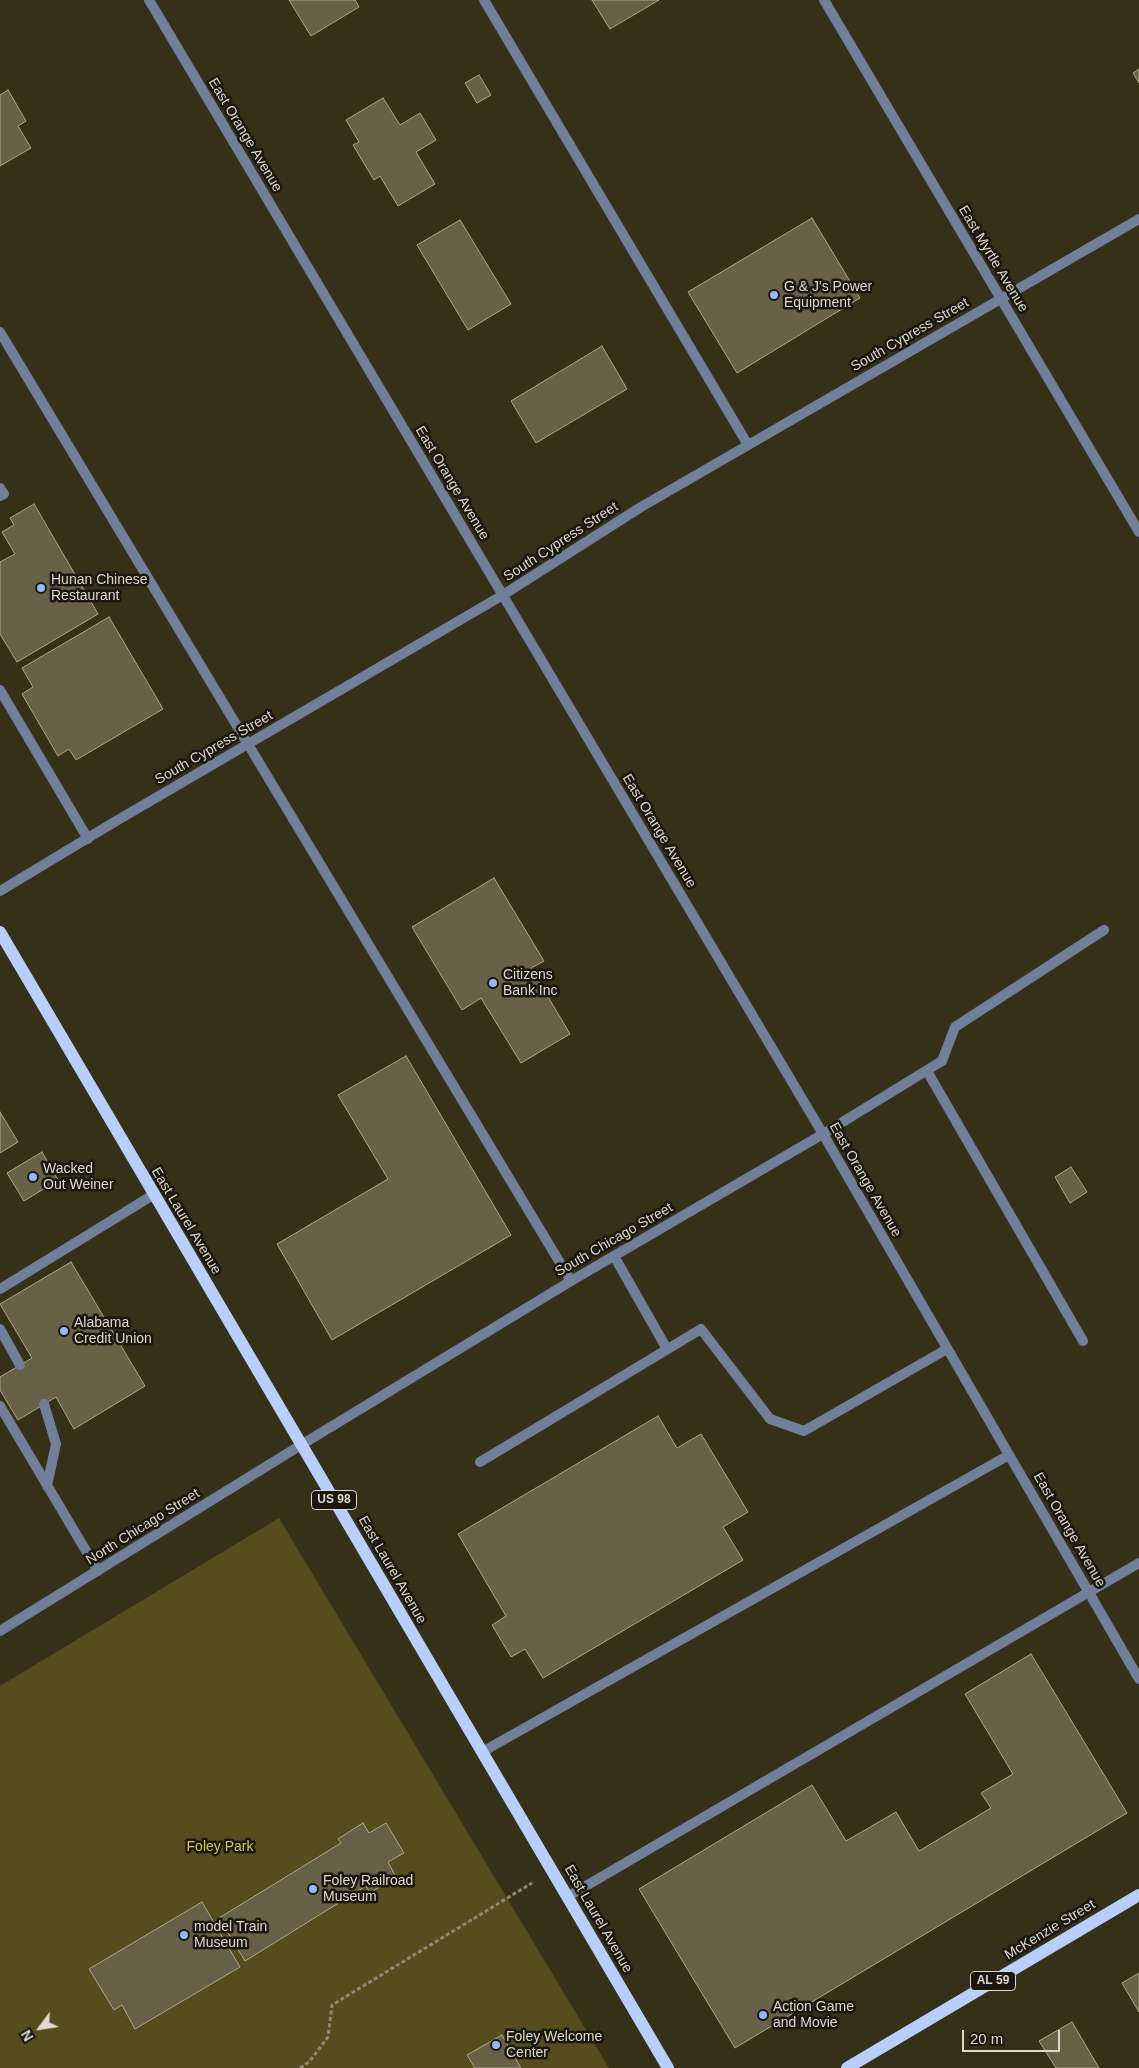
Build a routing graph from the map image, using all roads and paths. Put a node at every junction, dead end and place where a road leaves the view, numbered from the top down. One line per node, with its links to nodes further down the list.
1 (149, 0): 11 (street, East Orange Avenue)
2 (484, 0): 7 (street)
3 (824, 0): 5 (street, East Myrtle Avenue)
4 (1139, 219): 5 (street, South Cypress Street)
5 (1000, 298): 7 (street, South Cypress Street); 10 (street, East Myrtle Avenue)
6 (0, 332): 13 (street)
7 (748, 445): 11 (street, South Cypress Street)
8 (0, 488): 9 (street)
9 (0, 496)
10 (1139, 532)
11 (503, 595): 13 (street, South Cypress Street); 19 (street, East Orange Avenue)
12 (0, 690): 14 (street)
13 (248, 744): 14 (street, South Cypress Street); 22 (street)
14 (88, 839): 15 (street, South Cypress Street)
15 (0, 890)
16 (1104, 930): 18 (street, South Chicago Street)
17 (0, 932): 20 (main road, East Laurel Avenue / US 98)
18 (927, 1071): 19 (street, South Chicago Street); 25 (street)
19 (823, 1134): 21 (street, South Chicago Street); 26 (street, East Orange Avenue)
20 (153, 1195): 23 (street); 31 (main road, East Laurel Avenue / US 98)
21 (614, 1256): 22 (street, South Chicago Street); 27 (street)
22 (571, 1281): 31 (street, South Chicago Street)
23 (0, 1289)
24 (0, 1329): 28 (street)
25 (1083, 1341)
26 (948, 1349): 27 (street); 32 (street, East Orange Avenue)
27 (667, 1350): 33 (street)
28 (20, 1365)
29 (44, 1404): 34 (street)
30 (0, 1406): 34 (street)
31 (301, 1445): 36 (street, North Chicago Street); 40 (main road, East Laurel Avenue / US 98)
32 (1010, 1455): 37 (street, East Orange Avenue); 40 (street)
33 (480, 1462)
34 (47, 1486): 36 (street)
35 (1139, 1563): 37 (street)
36 (98, 1571): 38 (street, North Chicago Street)
37 (1090, 1592): 39 (street, East Orange Avenue); 43 (street)
38 (0, 1631)
39 (1139, 1679)
40 (482, 1752): 41 (main road, East Laurel Avenue / US 98)
41 (552, 1870): 43 (main road, East Laurel Avenue / US 98); 44 (path)
42 (1139, 1895): 46 (main road, McKenzie Street / AL 59)
43 (567, 1897): 45 (main road, East Laurel Avenue / US 98)
44 (300, 2068)
45 (668, 2068)
46 (847, 2068)

